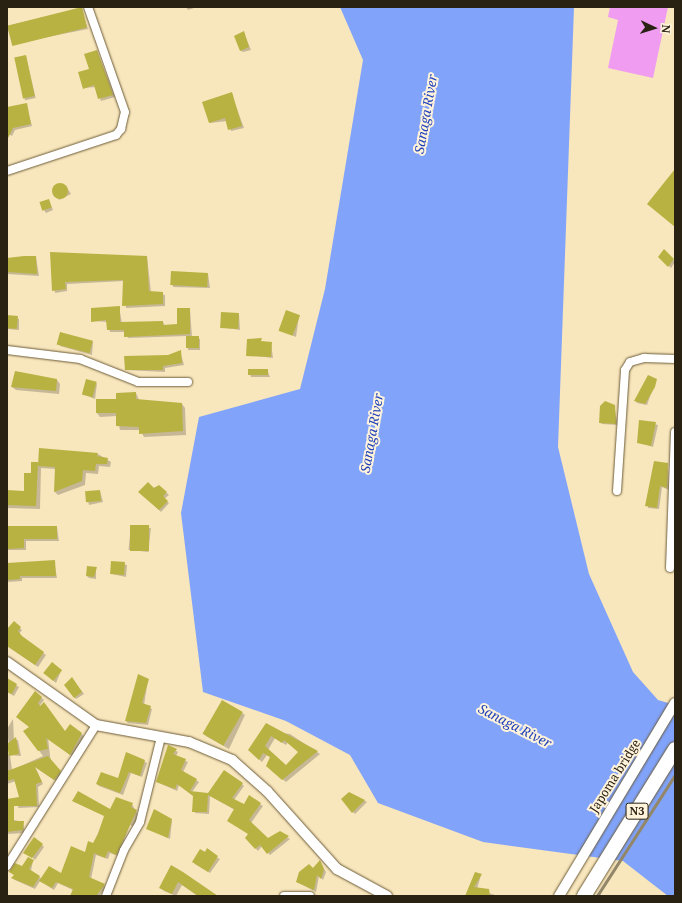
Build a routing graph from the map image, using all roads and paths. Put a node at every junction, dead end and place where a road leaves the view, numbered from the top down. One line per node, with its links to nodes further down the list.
1 (88, 7): 2 (street)
2 (7, 171)
3 (7, 350): 5 (street)
4 (675, 359): 7 (street)
5 (188, 382)
6 (675, 432): 8 (street)
7 (617, 490)
8 (670, 568)
9 (7, 662): 11 (street)
10 (675, 703): 19 (street, Japoma bridge)
11 (96, 725): 12 (street); 14 (street)
12 (161, 737): 15 (street); 18 (street)
13 (675, 749): 20 (highway, N3)
14 (7, 866)
15 (106, 896)
16 (284, 896): 17 (street)
17 (310, 896)
18 (387, 896)
19 (559, 896)
20 (584, 896)

